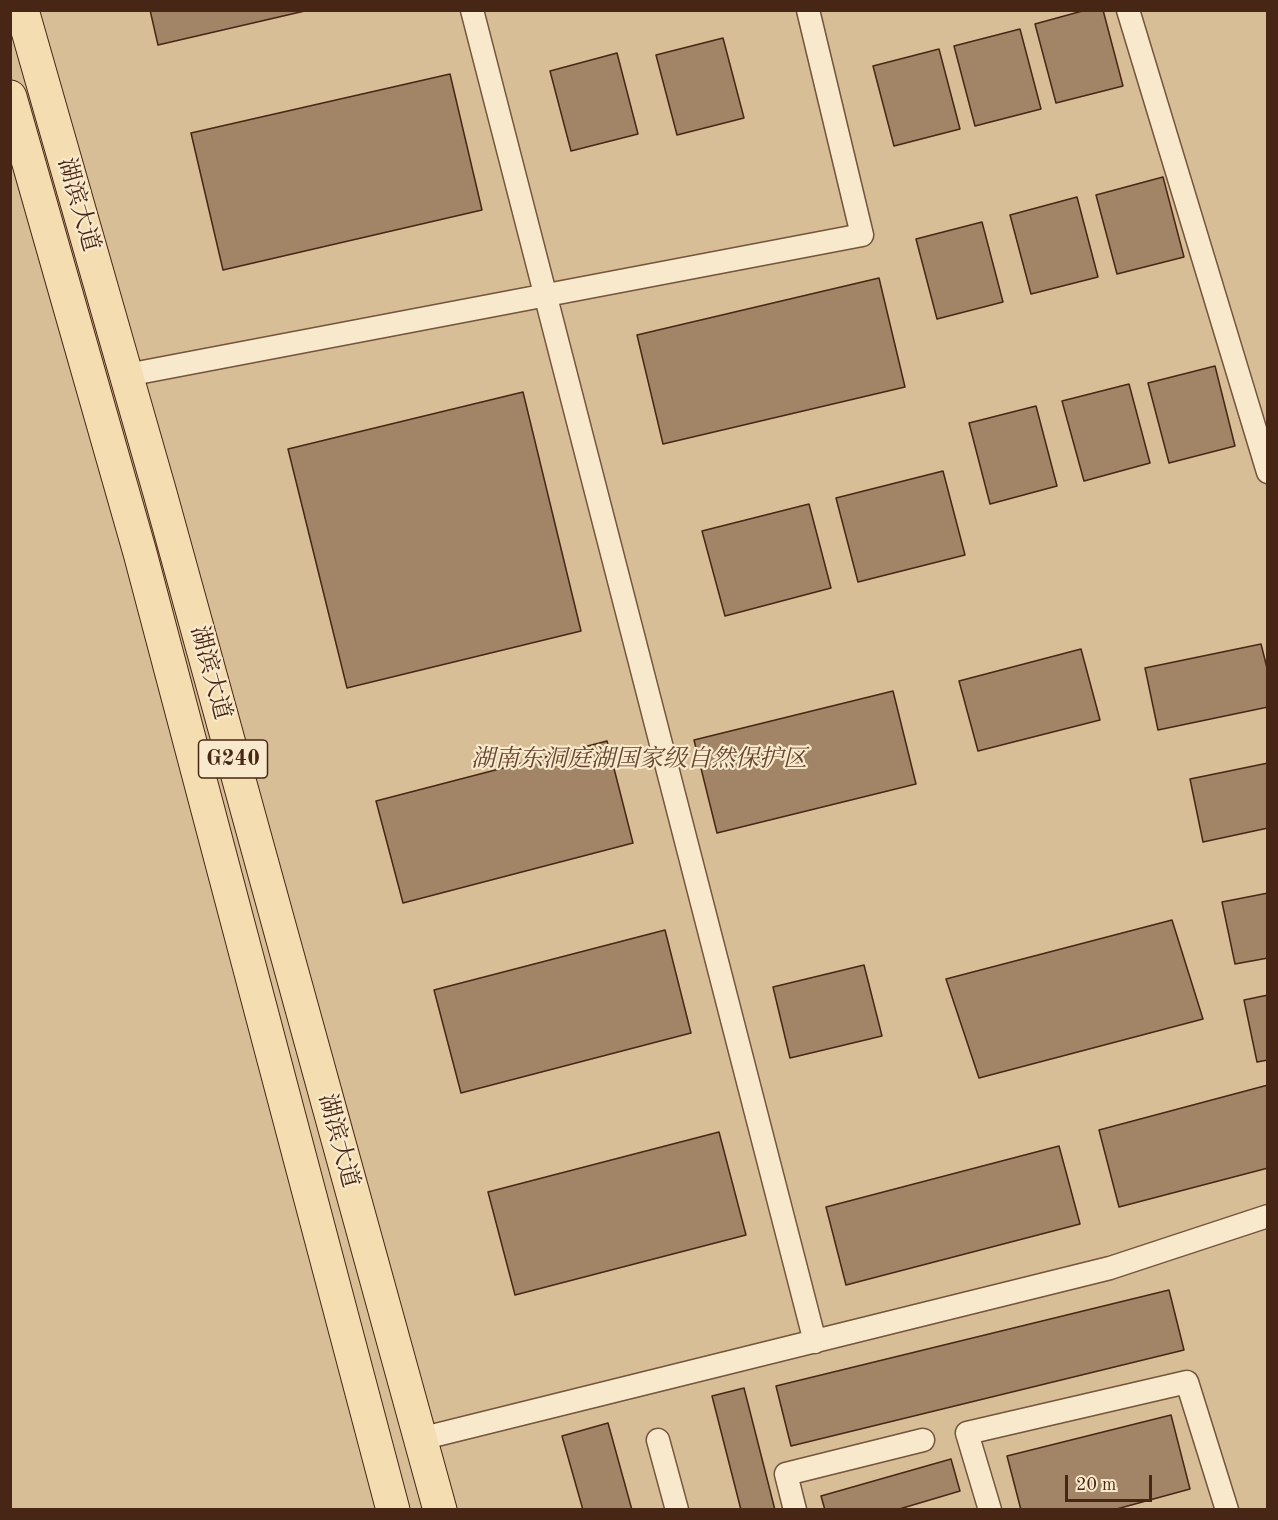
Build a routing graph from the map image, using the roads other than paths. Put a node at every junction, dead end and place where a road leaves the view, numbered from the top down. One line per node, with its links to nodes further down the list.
1 (22, 10): 6 (highway, 湖滨大道 / G240)
2 (472, 10): 9 (street)
3 (808, 10): 6 (street)
4 (1128, 10): 7 (street)
5 (10, 97): 13 (highway, 湖滨大道 / G240)
6 (126, 375): 10 (highway, 湖滨大道 / G240)
7 (1268, 472)
8 (1268, 1216): 9 (street)
9 (815, 1342): 10 (street)
10 (420, 1439): 14 (highway, 湖滨大道 / G240)
11 (658, 1440): 15 (street)
12 (923, 1440): 16 (street)
13 (393, 1509)
14 (440, 1509)
15 (677, 1509)
16 (795, 1509)
17 (990, 1509): 18 (street)
18 (1227, 1509)

